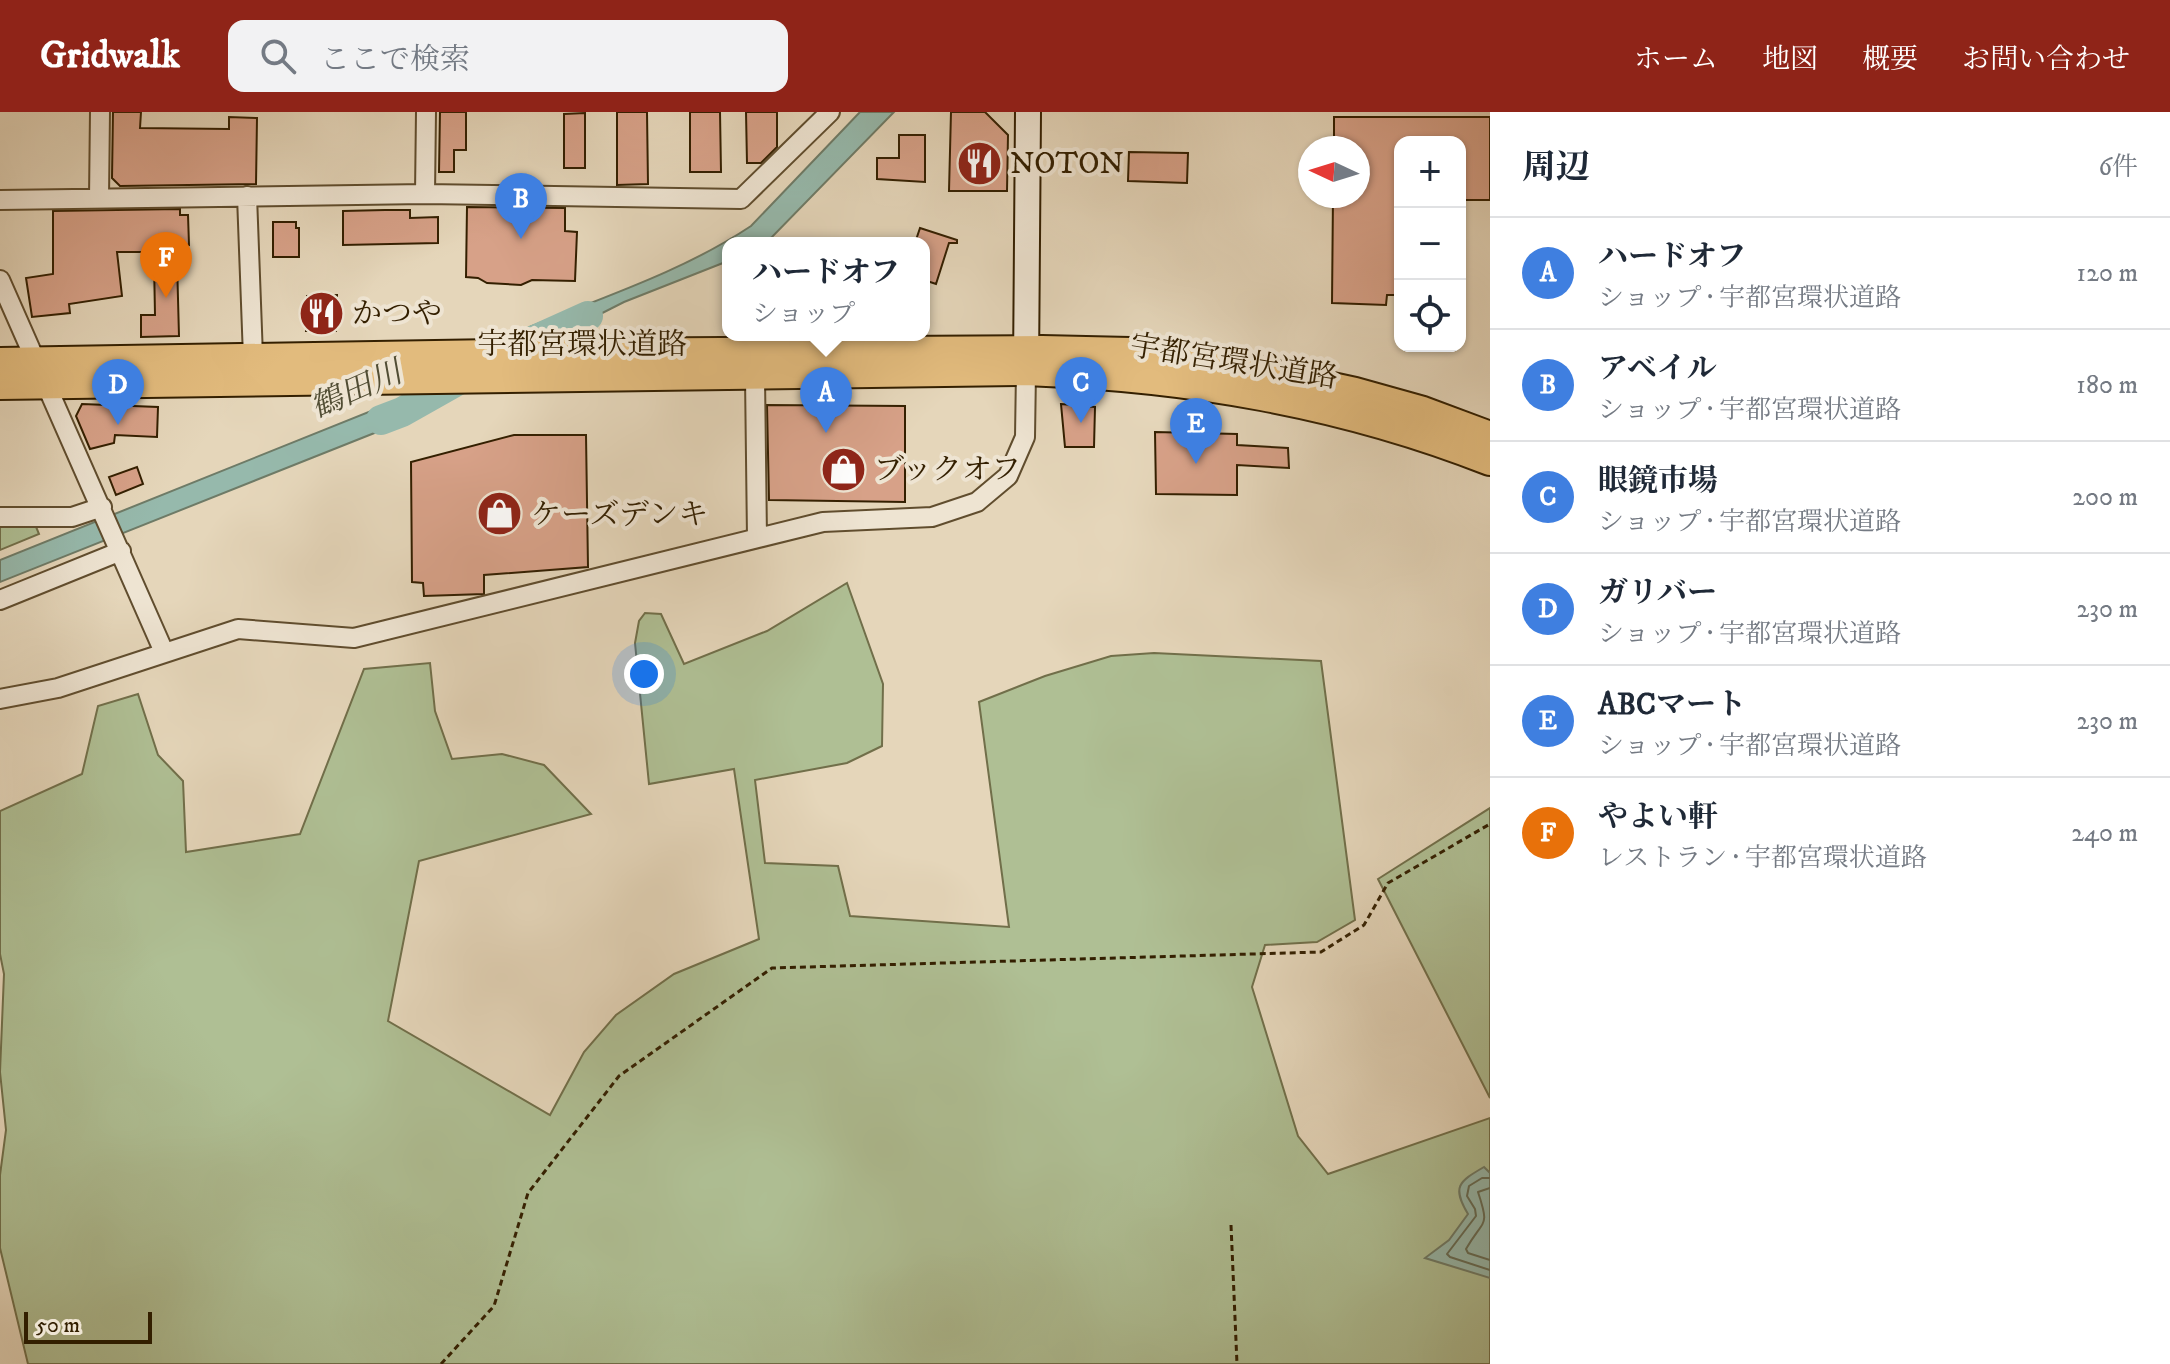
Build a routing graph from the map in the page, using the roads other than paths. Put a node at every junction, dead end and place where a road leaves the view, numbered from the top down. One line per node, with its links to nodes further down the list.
1 (100, 112): 7 (street)
2 (426, 112): 5 (street)
3 (830, 112): 5 (street)
4 (1028, 112): 11 (street)
5 (425, 194): 6 (street)
6 (247, 196): 7 (street); 10 (street)
7 (99, 198): 8 (street)
8 (0, 200)
9 (0, 280): 13 (street)
10 (253, 357): 11 (main road, 宇都宮環状道路); 13 (main road, 宇都宮環状道路)
11 (1026, 361): 14 (main road, 宇都宮環状道路); 16 (main road, 宇都宮環状道路); 17 (main road, 宇都宮環状道路); 20 (street)
12 (0, 362): 13 (main road, 宇都宮環状道路)
13 (42, 373): 14 (main road, 宇都宮環状道路); 15 (main road, 宇都宮環状道路); 18 (street)
14 (755, 377): 20 (street)
15 (0, 385)
16 (1490, 436)
17 (1490, 461)
18 (102, 507): 19 (street); 21 (street)
19 (0, 517)
20 (757, 538): 23 (street)
21 (121, 551): 22 (street); 23 (street)
22 (0, 600)
23 (164, 652): 24 (street)
24 (0, 699)

